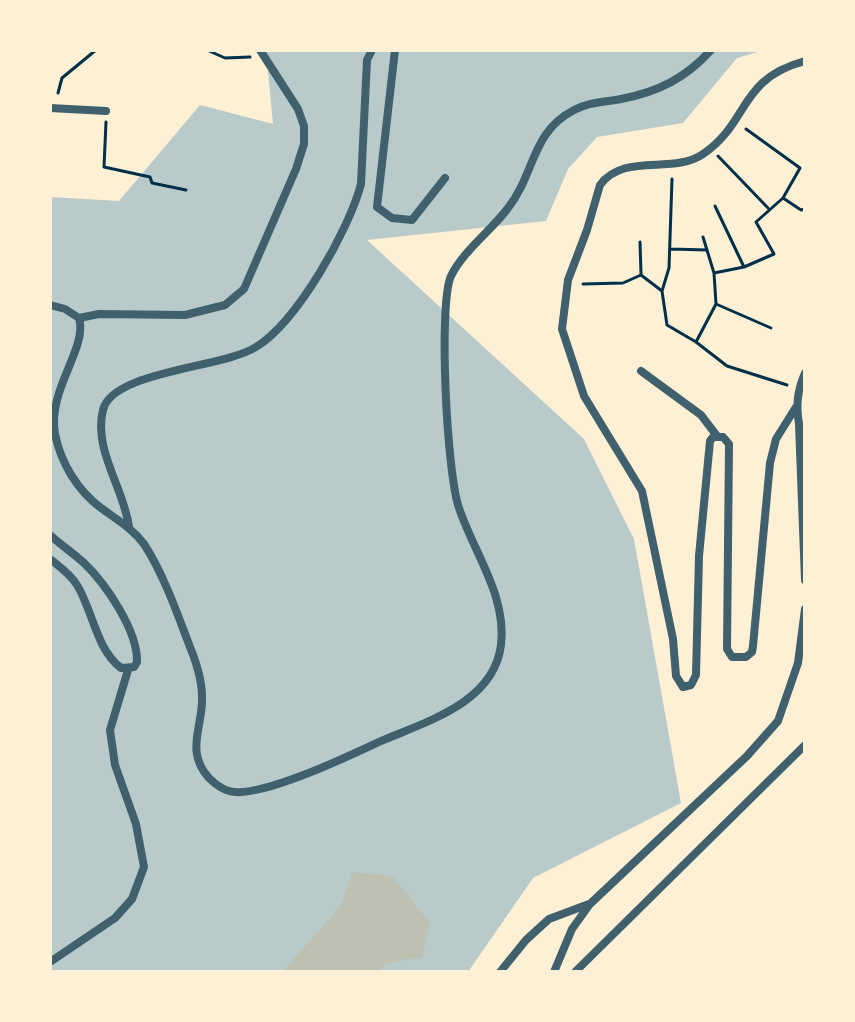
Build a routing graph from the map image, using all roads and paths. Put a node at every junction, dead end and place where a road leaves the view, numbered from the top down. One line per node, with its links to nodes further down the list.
1 (96, 50): 8 (path)
2 (207, 50): 6 (path)
3 (372, 50): 38 (street)
4 (395, 50): 13 (street)
5 (711, 50): 38 (street)
6 (261, 52): 30 (street)
7 (805, 61): 10 (street)
8 (52, 109): 9 (street)
9 (106, 111): 14 (path)
10 (733, 121): 11 (street); 15 (path)
11 (710, 148): 12 (street); 18 (path)
12 (672, 163): 21 (path); 26 (street)
13 (445, 178)
14 (186, 190)
15 (783, 198): 17 (path); 18 (path)
16 (715, 206): 23 (path)
17 (805, 209)
18 (769, 210): 23 (path)
19 (703, 237): 22 (path)
20 (640, 242): 25 (path)
21 (670, 249): 22 (path); 27 (path)
22 (707, 250): 24 (path)
23 (744, 267): 24 (path)
24 (714, 273): 28 (path)
25 (641, 275): 26 (path); 27 (path)
26 (567, 285): 37 (street)
27 (662, 291): 32 (path)
28 (716, 304): 31 (path); 32 (path)
29 (50, 305): 30 (street)
30 (79, 318): 38 (street)
31 (771, 328)
32 (696, 342): 35 (path)
33 (641, 371): 37 (street)
34 (805, 373): 35 (street)
35 (799, 388): 36 (street)
36 (796, 407): 37 (street); 41 (street)
37 (717, 436)
38 (129, 527)
39 (50, 535): 44 (street)
40 (50, 559): 44 (street)
41 (805, 573): 42 (street)
42 (805, 580)
43 (805, 609): 46 (street)
44 (128, 670): 47 (street)
45 (805, 745): 50 (street)
46 (590, 904): 48 (street); 49 (street)
47 (50, 962)
48 (500, 972)
49 (554, 972)
50 (575, 972)

